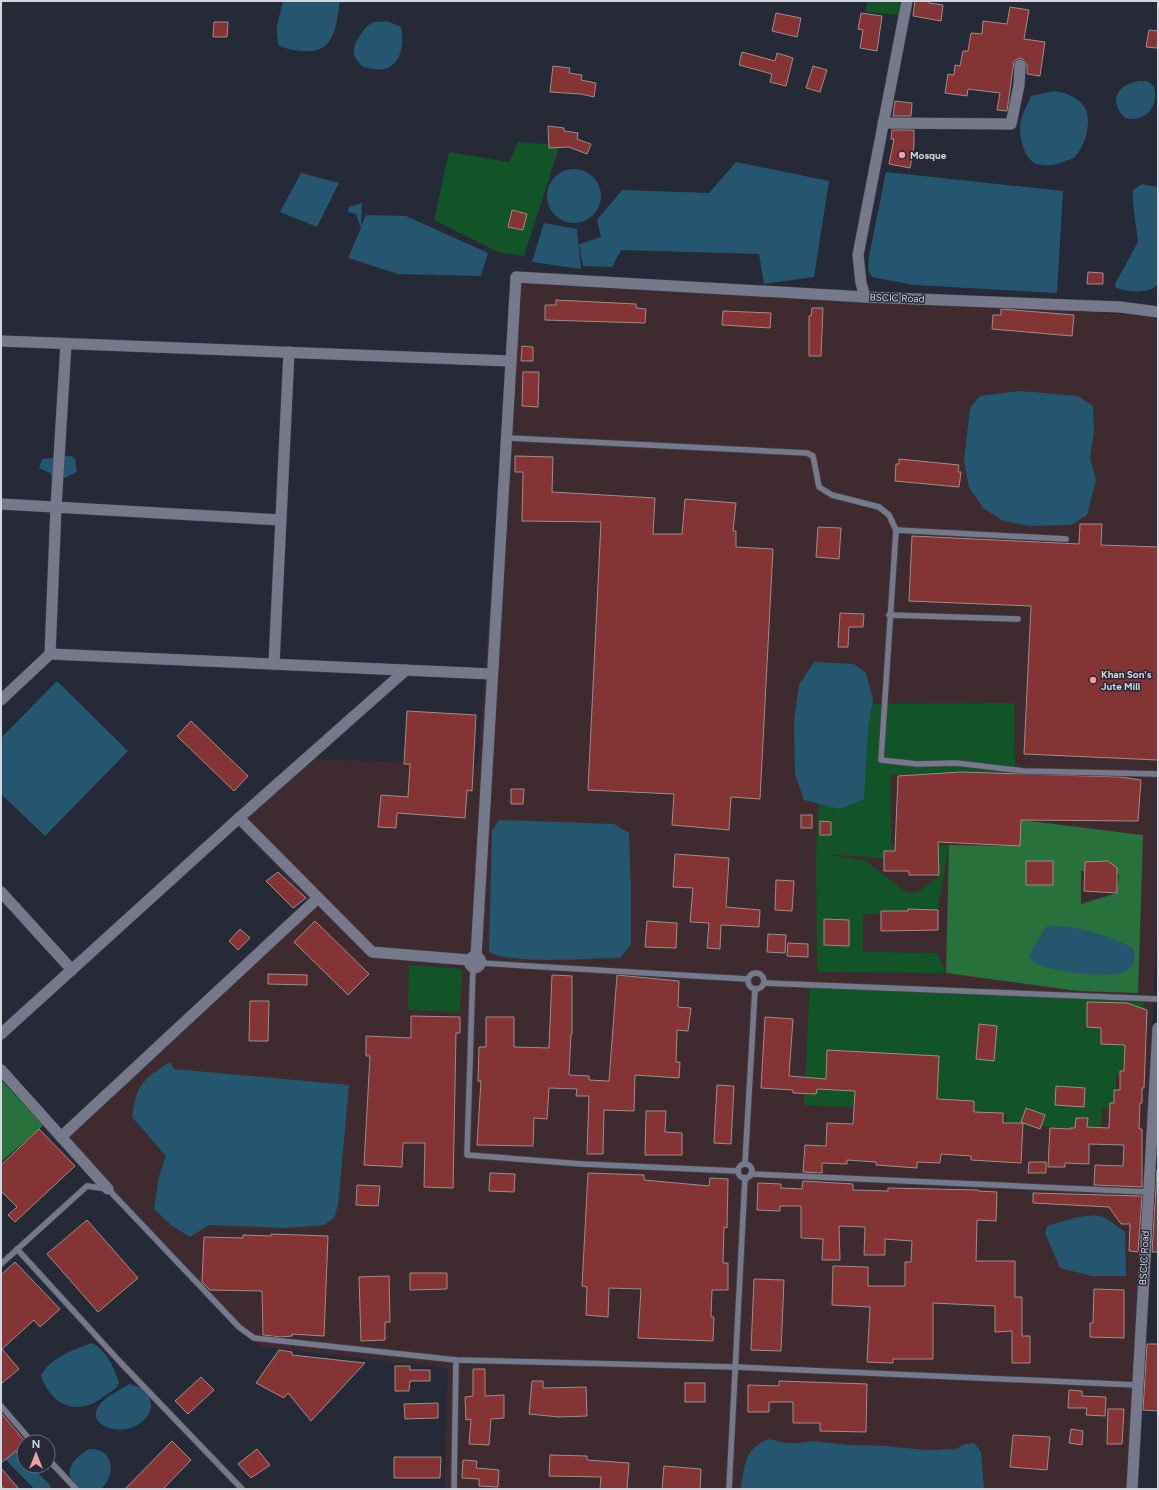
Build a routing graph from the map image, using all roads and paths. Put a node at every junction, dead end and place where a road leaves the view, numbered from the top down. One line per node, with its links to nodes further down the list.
1 (907, 1): 3 (street, BSCIC Road)
2 (1020, 65): 3 (street)
3 (883, 123): 4 (street, BSCIC Road)
4 (865, 297): 5 (street, BSCIC Road); 9 (street)
5 (1158, 312)
6 (1, 341): 7 (street)
7 (66, 344): 8 (street); 12 (street)
8 (289, 352): 9 (street); 13 (street)
9 (511, 361): 10 (street)
10 (506, 438): 14 (lane); 21 (street)
11 (1, 504): 12 (street)
12 (56, 507): 13 (street); 18 (street)
13 (281, 520): 19 (street)
14 (896, 530): 15 (lane); 16 (lane)
15 (1066, 539)
16 (889, 615): 17 (lane); 23 (lane)
17 (1018, 619)
18 (50, 654): 19 (street); 22 (street)
19 (274, 664): 20 (street)
20 (406, 670): 21 (street); 24 (street)
21 (492, 674): 27 (street)
22 (1, 700)
23 (1158, 774)
24 (239, 818): 26 (street); 28 (street)
25 (1, 892): 28 (street)
26 (318, 898): 27 (street); 36 (street)
27 (474, 962): 29 (lane); 38 (lane)
28 (72, 970): 34 (street)
29 (747, 979): 30 (lane); 31 (lane)
30 (764, 982): 31 (lane); 32 (lane)
31 (756, 989): 37 (lane)
32 (1158, 999)
33 (1158, 1028): 42 (street, BSCIC Road)
34 (1, 1034)
35 (1, 1070): 36 (street)
36 (61, 1137): 41 (street)
37 (745, 1164): 38 (lane); 39 (lane)
38 (738, 1171): 40 (lane)
39 (751, 1174): 40 (lane); 42 (lane)
40 (745, 1178): 46 (lane)
41 (108, 1189): 43 (lane); 45 (lane)
42 (1148, 1192): 47 (street, BSCIC Road)
43 (18, 1249): 44 (lane); 52 (lane)
44 (1, 1264)
45 (456, 1360): 46 (lane); 53 (lane)
46 (735, 1367): 47 (lane); 54 (lane)
47 (1137, 1385): 55 (street, BSCIC Road)
48 (1, 1406): 49 (lane)
49 (25, 1434)
50 (56, 1468): 51 (lane)
51 (76, 1489)
52 (242, 1489)
53 (454, 1489)
54 (729, 1489)
55 (1132, 1489)

